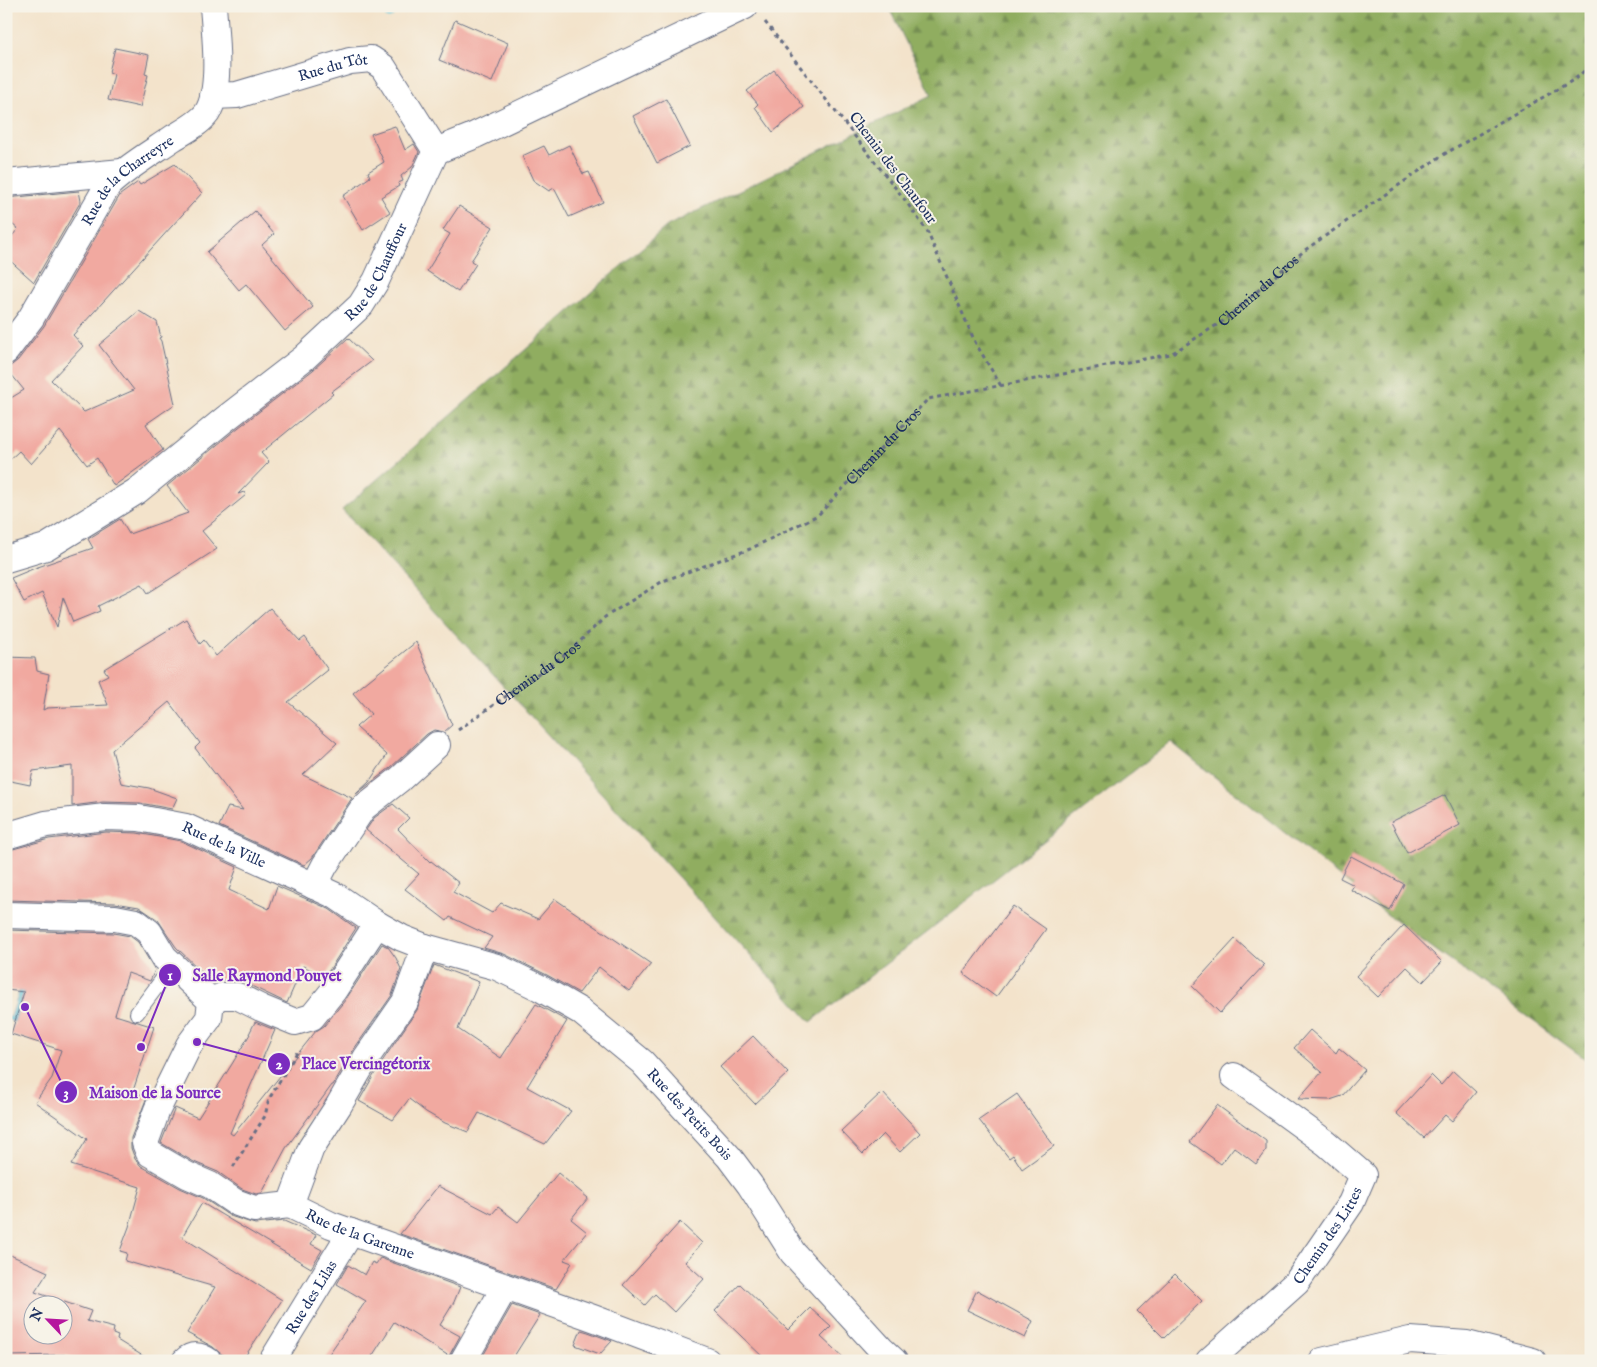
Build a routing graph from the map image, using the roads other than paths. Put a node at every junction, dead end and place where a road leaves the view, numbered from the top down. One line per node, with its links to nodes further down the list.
1 (213, 6): 3 (street, Rue de la Charreyre)
2 (755, 14): 4 (street)
3 (213, 96): 4 (street, Rue du Tôt); 5 (street, Rue de la Charreyre)
4 (436, 151): 8 (street, Rue de Chauffour)
5 (122, 172): 6 (street); 7 (street, Rue de la Charreyre)
6 (6, 183)
7 (6, 351)
8 (6, 559)
9 (438, 745): 11 (street)
10 (6, 836): 11 (street, Rue de la Ville)
11 (314, 886): 13 (street, Rue de la Ville)
12 (6, 916): 15 (street)
13 (377, 924): 14 (street, Rue de la Ville); 16 (street)
14 (425, 947): 19 (street, Rue de la Garenne); 27 (street, Rue des Petits Bois)
15 (173, 966): 16 (street); 17 (lane)
16 (211, 1001): 19 (street)
17 (137, 1013)
18 (1234, 1076): 28 (street, Chemin des Littes)
19 (290, 1206): 20 (street, Rue de la Garenne)
20 (351, 1232): 21 (street, Rue de la Garenne); 24 (street, Rue des Lilas)
21 (505, 1287): 25 (street); 26 (street, Rue de la Garenne)
22 (185, 1361): 23 (street)
23 (208, 1361)
24 (272, 1361)
25 (463, 1361)
26 (707, 1361)
27 (894, 1361)
28 (1209, 1361)
29 (1322, 1361): 30 (street)
30 (1533, 1361)

